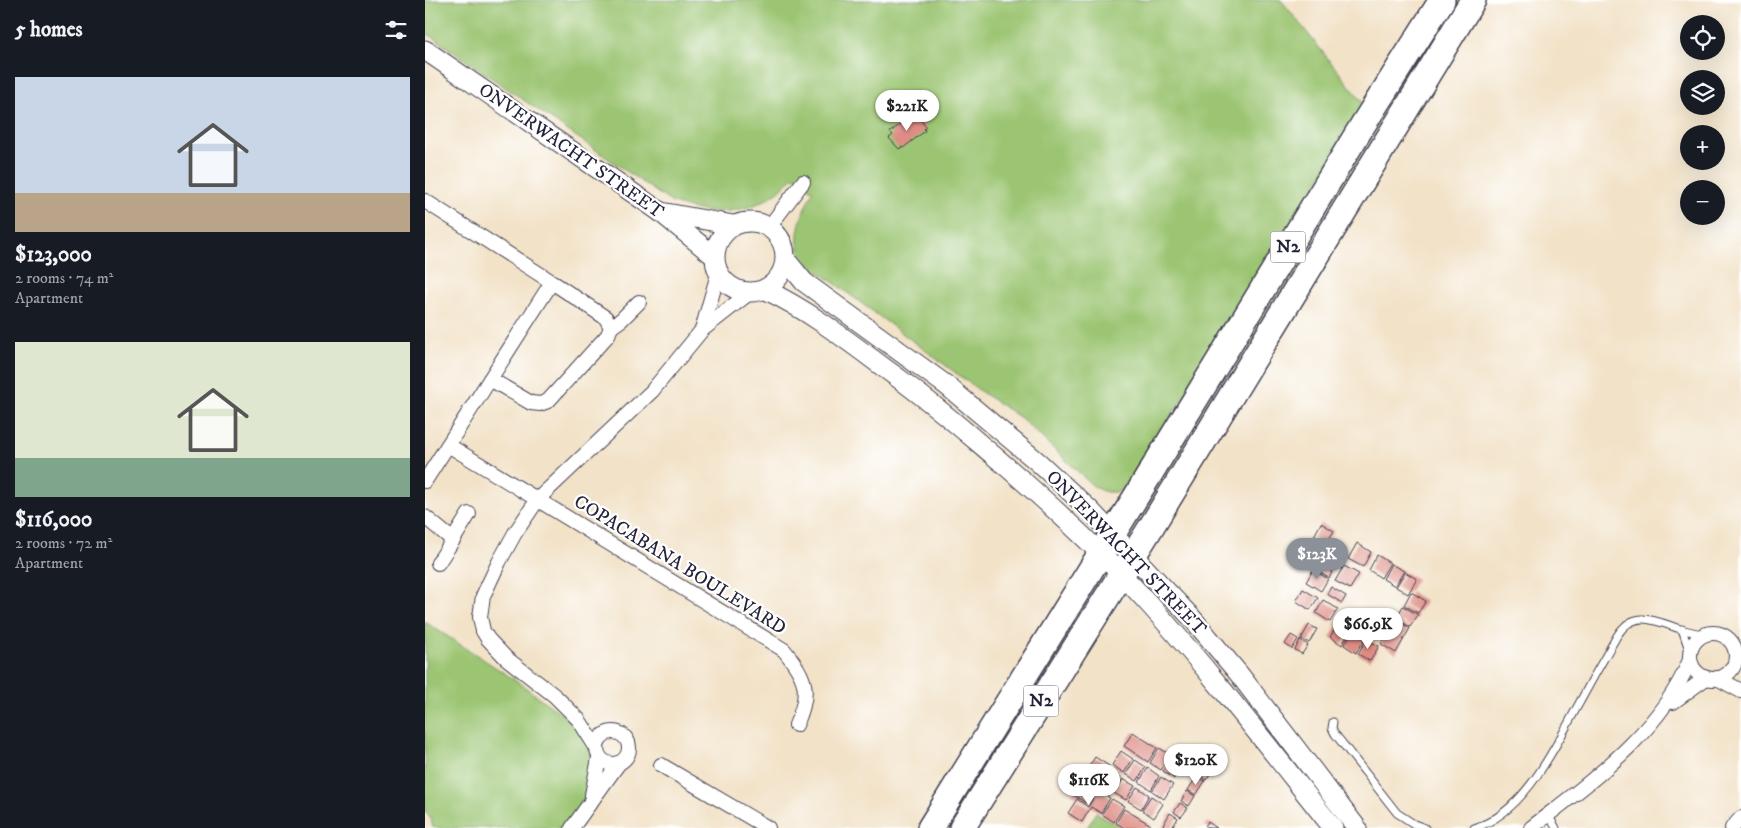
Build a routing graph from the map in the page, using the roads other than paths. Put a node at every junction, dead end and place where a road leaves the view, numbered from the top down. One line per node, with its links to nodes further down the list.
1 (1442, 0): 23 (highway, N2)
2 (1473, 0): 25 (highway, N2)
3 (425, 50): 6 (street, ONVERWACHT STREET)
4 (803, 182): 8 (street)
5 (425, 202): 11 (street)
6 (659, 212): 7 (street); 10 (street, ONVERWACHT STREET)
7 (733, 225): 8 (street); 10 (street)
8 (769, 227): 9 (street)
9 (786, 260): 12 (street); 23 (street, ONVERWACHT STREET)
10 (716, 265): 12 (street); 15 (street)
11 (552, 282): 14 (street); 16 (street)
12 (757, 292): 15 (street); 23 (street, ONVERWACHT STREET)
13 (639, 302): 14 (street)
14 (611, 327): 16 (street)
15 (702, 330): 19 (street)
16 (490, 379): 17 (street)
17 (448, 445): 18 (street); 19 (street, COPACABANA BOULEVARD)
18 (425, 481)
19 (538, 499): 33 (street); 35 (street, COPACABANA BOULEVARD)
20 (469, 514): 22 (street)
21 (425, 518): 22 (street)
22 (453, 540): 24 (street)
23 (1107, 544): 25 (street, ONVERWACHT STREET); 45 (highway, N2)
24 (438, 563)
25 (1126, 565): 46 (highway, N2); 47 (street, ONVERWACHT STREET); 48 (street, ONVERWACHT STREET)
26 (1682, 629): 27 (lane); 28 (lane); 50 (lane)
27 (1703, 634): 28 (street); 29 (street)
28 (1690, 657): 30 (street); 32 (street)
29 (1738, 666): 30 (street)
30 (1711, 678): 31 (street); 32 (street)
31 (1741, 691)
32 (1664, 708): 41 (street)
33 (579, 720): 36 (street); 37 (street)
34 (1333, 722): 49 (lane)
35 (796, 725)
36 (608, 733): 37 (street); 38 (street)
37 (598, 752): 38 (street); 40 (street)
38 (619, 763): 40 (street)
39 (661, 765): 43 (street)
40 (591, 801): 44 (street)
41 (1548, 815): 51 (street); 52 (lane)
42 (1741, 818): 53 (street)
43 (758, 826)
44 (572, 828)
45 (930, 828)
46 (962, 828)
47 (1333, 828)
48 (1357, 828)
49 (1425, 828)
50 (1474, 828)
51 (1531, 828)
52 (1556, 828)
53 (1732, 828)

